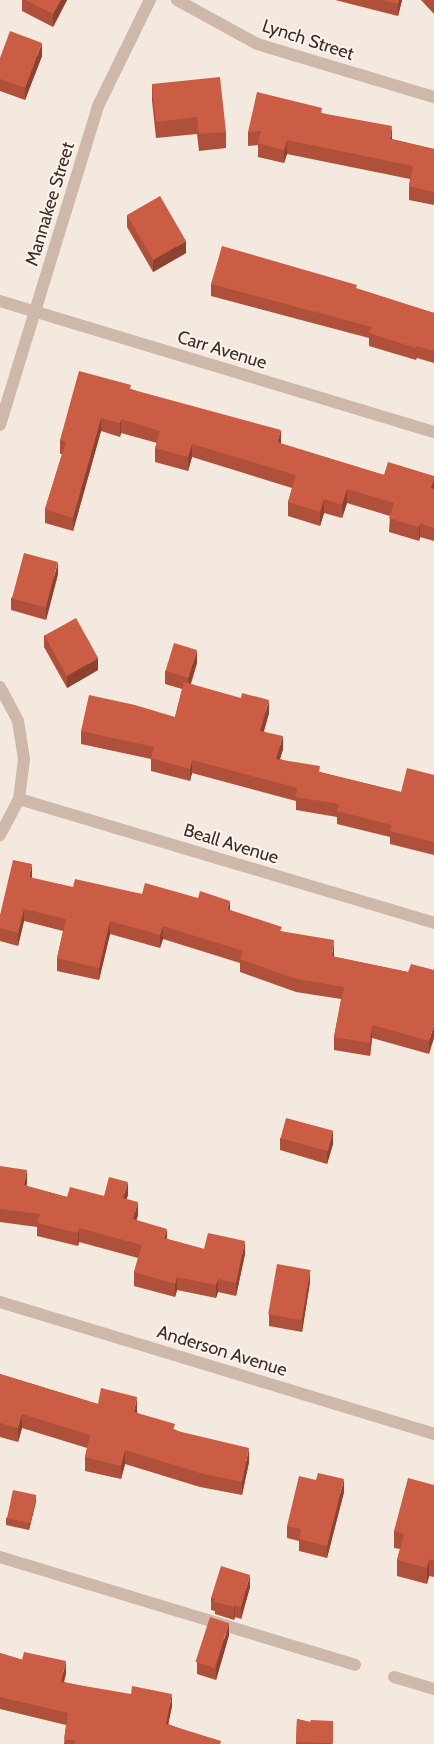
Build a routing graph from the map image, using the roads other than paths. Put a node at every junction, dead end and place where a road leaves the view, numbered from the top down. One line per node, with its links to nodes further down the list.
1 (150, 0): 5 (street, Mannakee Street)
2 (177, 0): 3 (street, Lynch Street)
3 (434, 97)
4 (0, 300): 5 (street, Carr Avenue)
5 (35, 311): 6 (street, Mannakee Street); 7 (street, Carr Avenue)
6 (0, 425)
7 (434, 432)
8 (0, 688): 9 (street)
9 (19, 799): 10 (street); 11 (street, Beall Avenue)
10 (0, 835)
11 (434, 923)
12 (0, 1302): 13 (street, Anderson Avenue)
13 (434, 1434)
14 (0, 1557): 15 (street)
15 (355, 1664)
16 (394, 1677): 17 (street)
17 (434, 1689)

